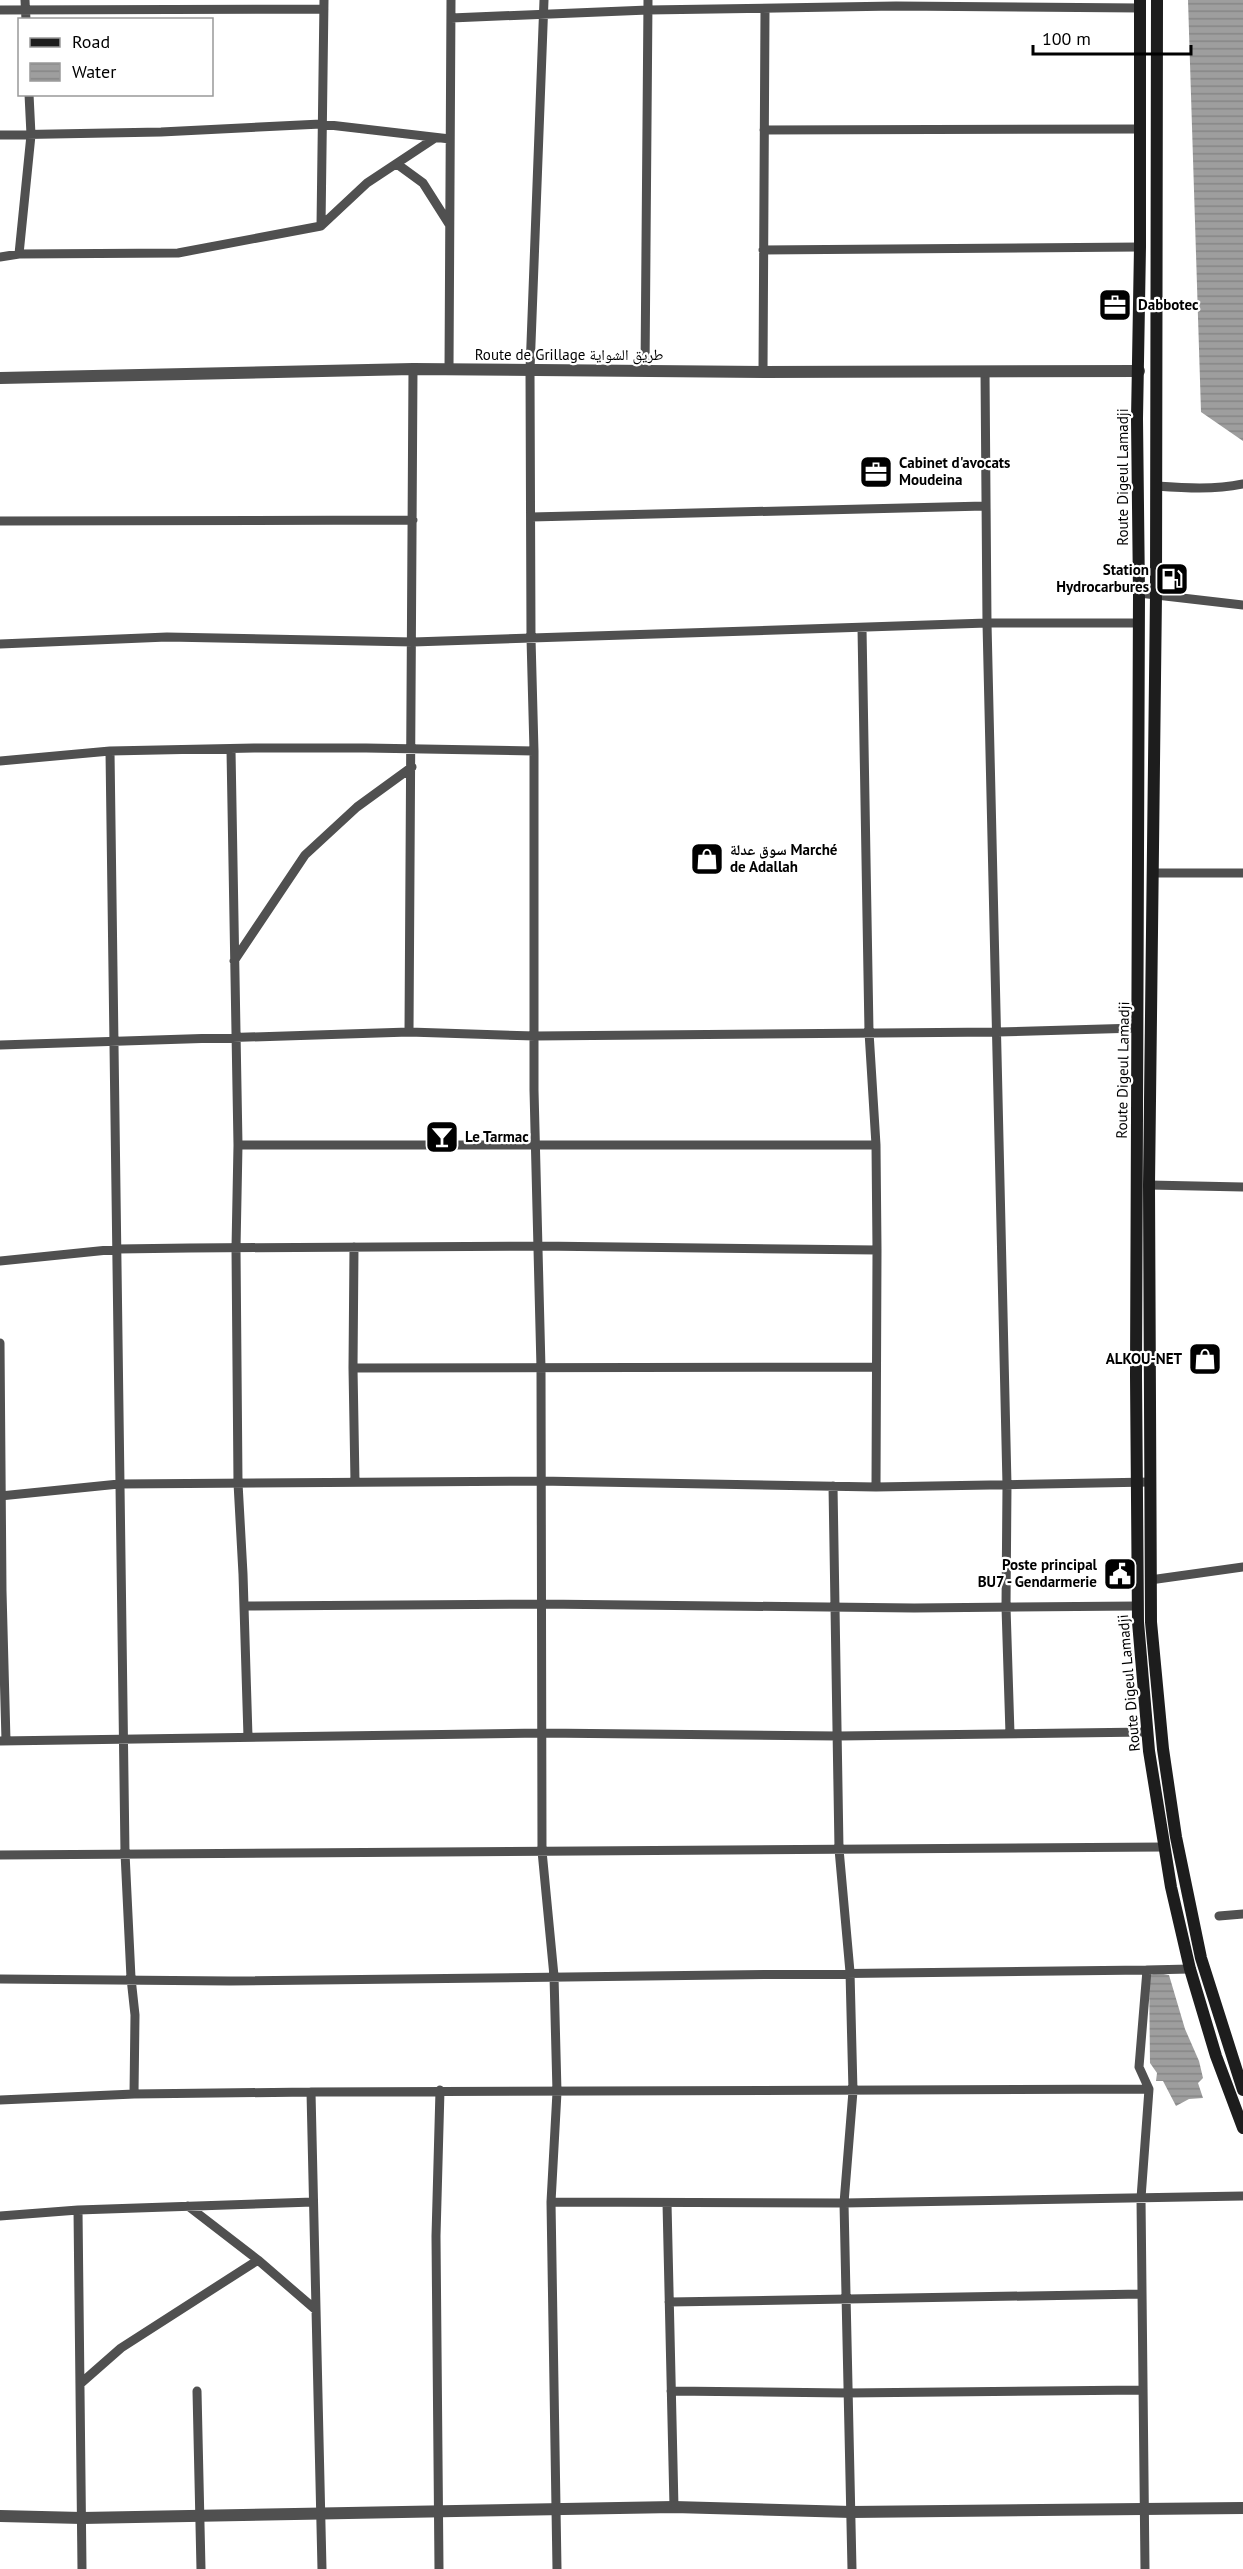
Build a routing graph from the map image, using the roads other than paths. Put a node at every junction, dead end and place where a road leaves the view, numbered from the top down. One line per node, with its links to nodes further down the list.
1 (136, 0): 14 (street)
2 (451, 0): 16 (street)
3 (544, 0): 15 (street)
4 (648, 0): 13 (street)
5 (1157, 0): 41 (main road)
6 (896, 3): 9 (street); 11 (street)
7 (25, 4): 12 (street); 14 (street)
8 (255, 4): 10 (street); 14 (street)
9 (1140, 4): 19 (main road, Route Digeul Lamadji)
10 (324, 5): 18 (street)
11 (765, 9): 13 (street); 20 (street)
12 (0, 10)
13 (648, 10): 15 (street); 36 (street)
14 (135, 11)
15 (545, 15): 16 (street); 34 (street)
16 (451, 18): 24 (street)
17 (29, 96): 22 (street)
18 (321, 124): 22 (street); 23 (street); 27 (street)
19 (1140, 129): 20 (street); 28 (main road, Route Digeul Lamadji)
20 (764, 130): 29 (street)
21 (0, 135): 22 (street)
22 (31, 135): 30 (street)
23 (435, 138): 24 (street); 25 (street)
24 (450, 140): 26 (street)
25 (397, 164): 26 (street); 27 (street)
26 (449, 224): 33 (street)
27 (321, 226): 30 (street)
28 (1140, 248): 29 (street); 35 (main road, Route Digeul Lamadji)
29 (762, 250): 38 (street)
30 (19, 254): 31 (street)
31 (0, 257)
32 (413, 369): 33 (street, Route de Grillage طريق الشواية); 39 (street, Route de Grillage طريق الشواية); 44 (street)
33 (449, 370): 34 (street, Route de Grillage طريق الشواية)
34 (530, 370): 36 (street, Route de Grillage طريق الشواية); 43 (street)
35 (1139, 370): 37 (street, Route de Grillage طريق الشواية); 46 (main road, Route Digeul Lamadji)
36 (645, 371): 38 (street, Route de Grillage طريق الشواية)
37 (985, 371): 38 (street, Route de Grillage طريق الشواية); 42 (street)
38 (762, 372)
39 (0, 378)
40 (1243, 484): 41 (street)
41 (1156, 486): 47 (main road)
42 (985, 506): 43 (street); 49 (street)
43 (531, 517): 52 (street)
44 (413, 520): 45 (street); 53 (street)
45 (0, 521)
46 (1139, 593): 47 (street); 50 (main road, Route Digeul Lamadji)
47 (1156, 594): 48 (street); 61 (main road)
48 (1243, 605)
49 (987, 623): 50 (street); 51 (street); 67 (street)
50 (1139, 623): 64 (main road, Route Digeul Lamadji)
51 (862, 628): 52 (street); 66 (street)
52 (531, 638): 53 (street); 58 (street)
53 (413, 642): 54 (street); 56 (street)
54 (0, 644)
55 (231, 750): 56 (street); 57 (street); 63 (street)
56 (412, 750): 58 (street); 60 (street)
57 (110, 751): 59 (street); 70 (street)
58 (534, 751): 68 (street)
59 (0, 760)
60 (412, 767): 63 (street); 65 (street)
61 (1154, 873): 62 (street); 75 (main road)
62 (1243, 873)
63 (234, 962): 69 (street)
64 (1138, 1028): 67 (street); 89 (main road, Route Digeul Lamadji)
65 (409, 1032): 68 (street); 69 (street)
66 (869, 1032): 67 (street); 68 (street); 74 (street)
67 (997, 1032): 93 (street)
68 (535, 1036): 73 (street)
69 (237, 1038): 70 (street); 72 (street)
70 (114, 1041): 71 (street); 80 (street)
71 (0, 1045)
72 (238, 1145): 73 (street); 79 (street)
73 (536, 1145): 74 (street); 77 (street)
74 (876, 1145): 81 (street)
75 (1149, 1185): 76 (street); 90 (main road)
76 (1243, 1187)
77 (537, 1246): 78 (street); 81 (street); 86 (street)
78 (354, 1247): 79 (street); 85 (street)
79 (236, 1248): 80 (street); 91 (street)
80 (118, 1249): 82 (street); 92 (street)
81 (877, 1250): 84 (street)
82 (0, 1261)
83 (0, 1343): 96 (street)
84 (876, 1367): 86 (street); 95 (street)
85 (353, 1368): 86 (street); 88 (street)
86 (541, 1368): 87 (street)
87 (539, 1481): 88 (street); 94 (street); 99 (street)
88 (355, 1482): 91 (street)
89 (1136, 1482): 90 (street); 93 (street); 102 (main road, Route Digeul Lamadji)
90 (1150, 1482): 98 (main road)
91 (238, 1483): 92 (street); 100 (street)
92 (119, 1484): 96 (street); 110 (street)
93 (1006, 1485): 95 (street); 103 (street)
94 (833, 1486): 95 (street); 101 (street)
95 (876, 1487)
96 (1, 1496): 104 (street)
97 (1243, 1567): 98 (street)
98 (1150, 1580): 127 (main road)
99 (541, 1604): 100 (street); 101 (street); 106 (street)
100 (244, 1606): 109 (street)
101 (835, 1606): 103 (street); 108 (street)
102 (1137, 1606): 103 (street); 105 (main road, Route Digeul Lamadji)
103 (1006, 1607): 107 (street)
104 (1, 1616): 111 (street)
105 (1147, 1732): 107 (street); 112 (main road, Route Digeul Lamadji)
106 (541, 1733): 108 (street); 109 (street); 114 (street)
107 (1010, 1734): 108 (street)
108 (838, 1736): 113 (street)
109 (248, 1737): 110 (street)
110 (124, 1739): 111 (street); 115 (street)
111 (3, 1741)
112 (1164, 1847): 113 (street); 119 (main road, Route Digeul Lamadji)
113 (839, 1849): 114 (street); 121 (street)
114 (542, 1851): 115 (street); 122 (street)
115 (125, 1853): 116 (street); 123 (street)
116 (0, 1855)
117 (1243, 1914): 118 (street)
118 (1219, 1916)
119 (1190, 1969): 120 (street); 133 (main road, Route Digeul Lamadji)
120 (1147, 1970): 121 (street); 126 (street)
121 (850, 1972): 122 (street); 128 (street)
122 (554, 1976): 123 (street); 130 (street)
123 (131, 1978): 124 (street); 131 (street)
124 (0, 1979)
125 (440, 2090): 129 (street); 130 (street); 158 (street)
126 (1149, 2090): 128 (street); 135 (street)
127 (1243, 2090)
128 (853, 2091): 130 (street); 139 (street)
129 (311, 2092): 131 (street); 136 (street)
130 (557, 2092): 137 (street)
131 (134, 2094): 132 (street)
132 (0, 2100)
133 (1243, 2128)
134 (1243, 2196): 135 (street)
135 (1141, 2198): 139 (street); 144 (street)
136 (313, 2202): 140 (street); 147 (street)
137 (551, 2202): 138 (street); 155 (street)
138 (667, 2203): 139 (street); 146 (street)
139 (844, 2203): 145 (street)
140 (188, 2206): 141 (street); 143 (street)
141 (78, 2210): 142 (street); 148 (street)
142 (0, 2216)
143 (258, 2260): 147 (street); 148 (street)
144 (1142, 2294): 145 (street); 149 (street)
145 (846, 2300): 146 (street); 152 (street)
146 (669, 2302): 151 (street)
147 (316, 2310): 157 (street)
148 (80, 2384): 162 (street)
149 (1143, 2390): 152 (street); 156 (street)
150 (197, 2391): 161 (street)
151 (671, 2391): 152 (street); 153 (street)
152 (848, 2393): 159 (street)
153 (674, 2506): 155 (street); 159 (street)
154 (1243, 2508): 156 (street)
155 (554, 2509): 158 (street); 167 (street)
156 (1145, 2511): 159 (street); 169 (street)
157 (321, 2512): 158 (street); 161 (street); 165 (street)
158 (438, 2512): 166 (street)
159 (851, 2512): 168 (street)
160 (0, 2516): 162 (street)
161 (201, 2516): 162 (street); 164 (street)
162 (82, 2518): 163 (street)
163 (82, 2569)
164 (201, 2569)
165 (322, 2569)
166 (439, 2569)
167 (557, 2569)
168 (852, 2569)
169 (1145, 2569)

